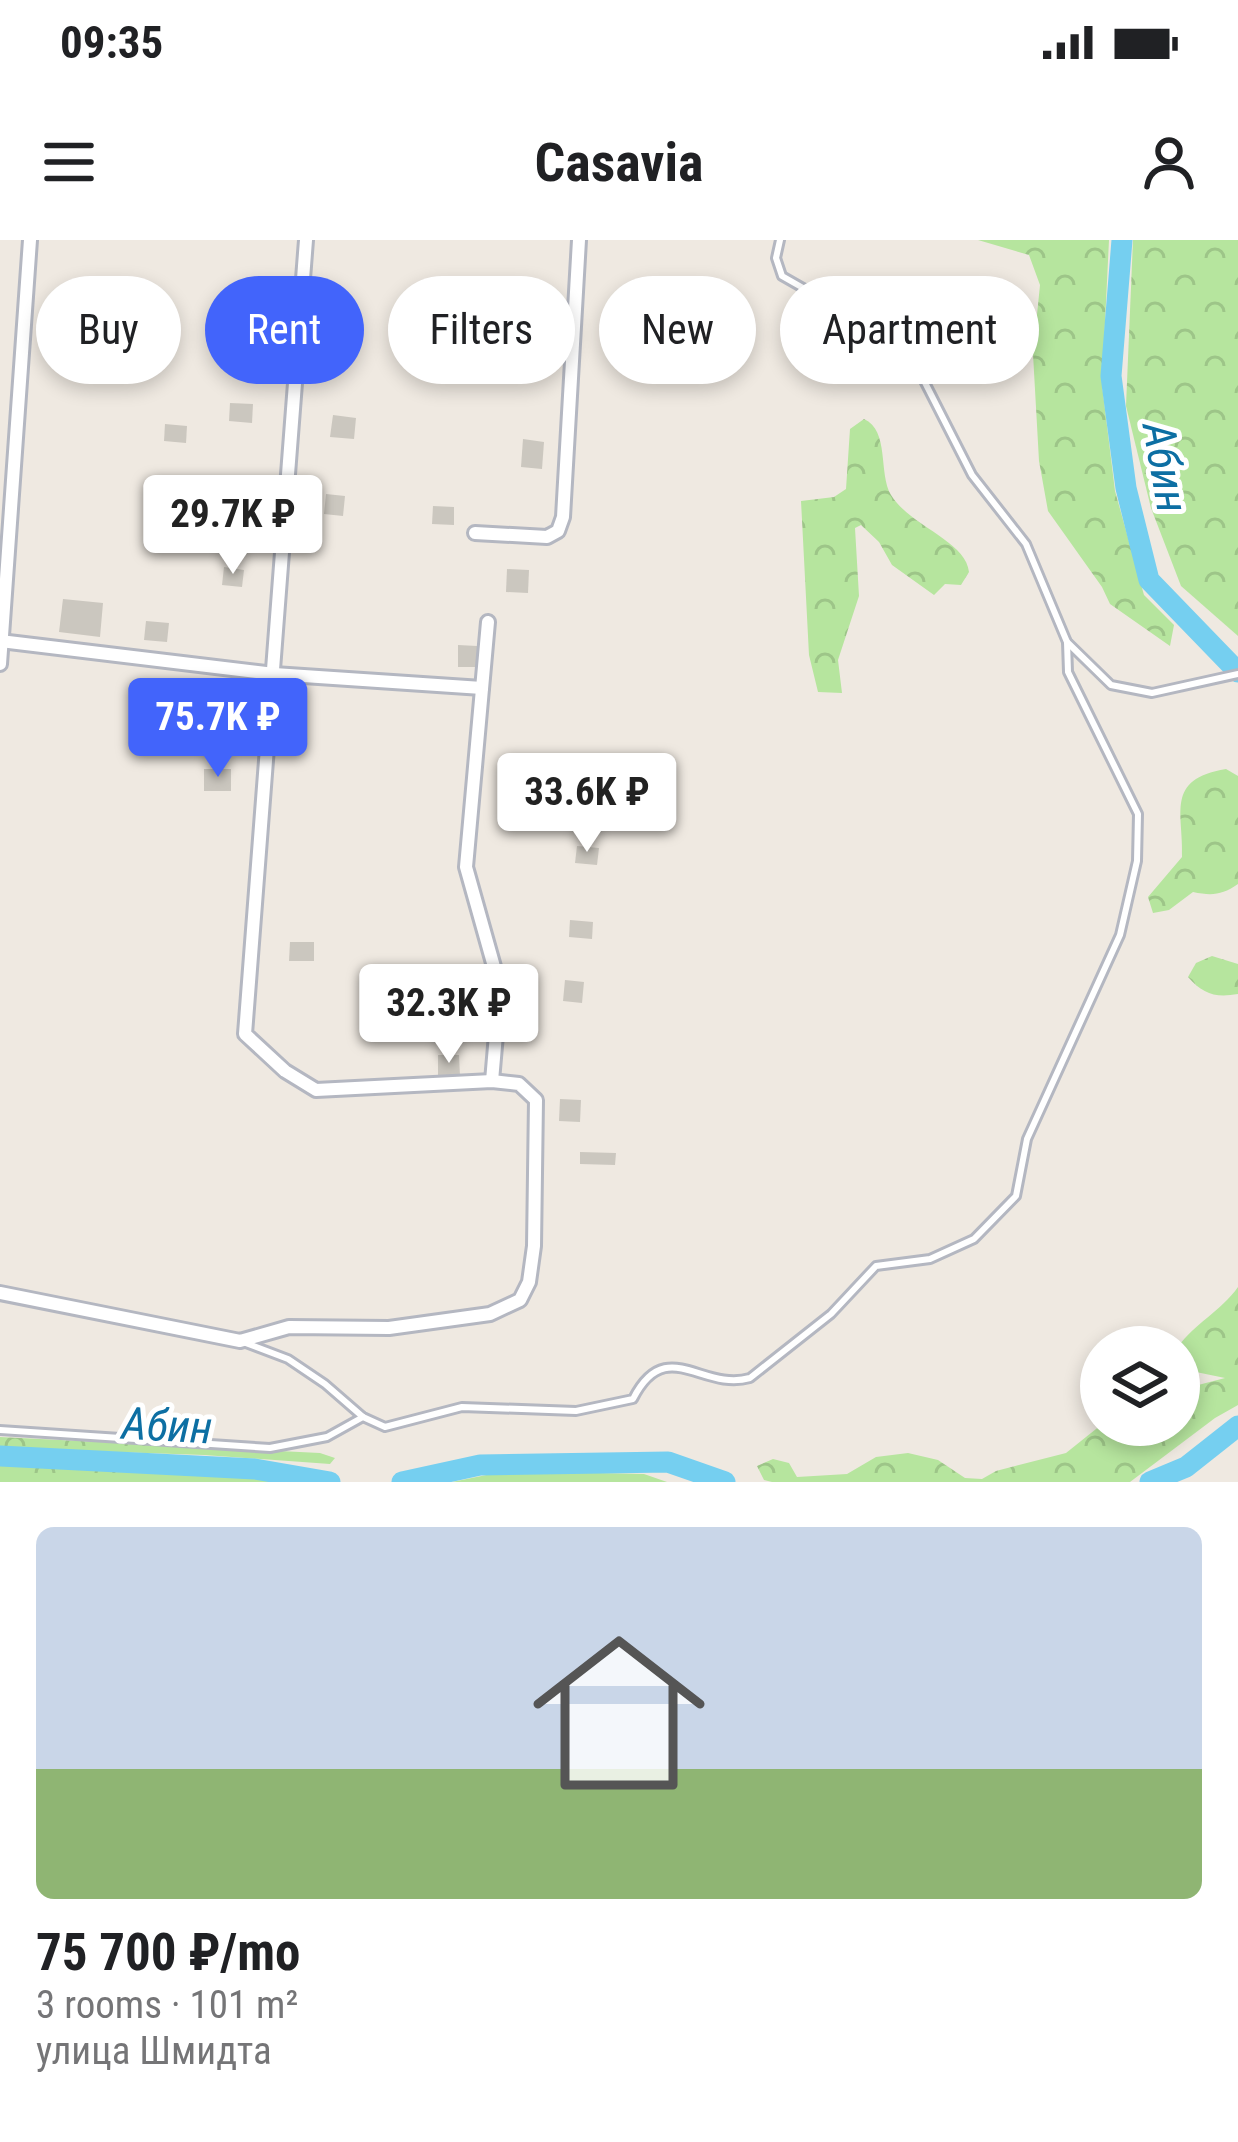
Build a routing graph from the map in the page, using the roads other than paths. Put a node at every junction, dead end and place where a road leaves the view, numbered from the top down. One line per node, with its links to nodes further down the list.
1 (29, 240): 7 (street)
2 (306, 240): 10 (street)
3 (578, 240): 5 (street)
4 (780, 240): 8 (lane)
5 (476, 533)
6 (488, 622): 12 (street)
7 (1, 642): 9 (street); 10 (street)
8 (1067, 642): 11 (lane); 16 (lane)
9 (0, 664)
10 (274, 674): 12 (street); 13 (street)
11 (1238, 674)
12 (482, 688): 13 (street)
13 (492, 1081): 15 (street)
14 (0, 1293): 15 (street)
15 (240, 1341): 16 (lane)
16 (363, 1418): 17 (lane)
17 (0, 1430)

